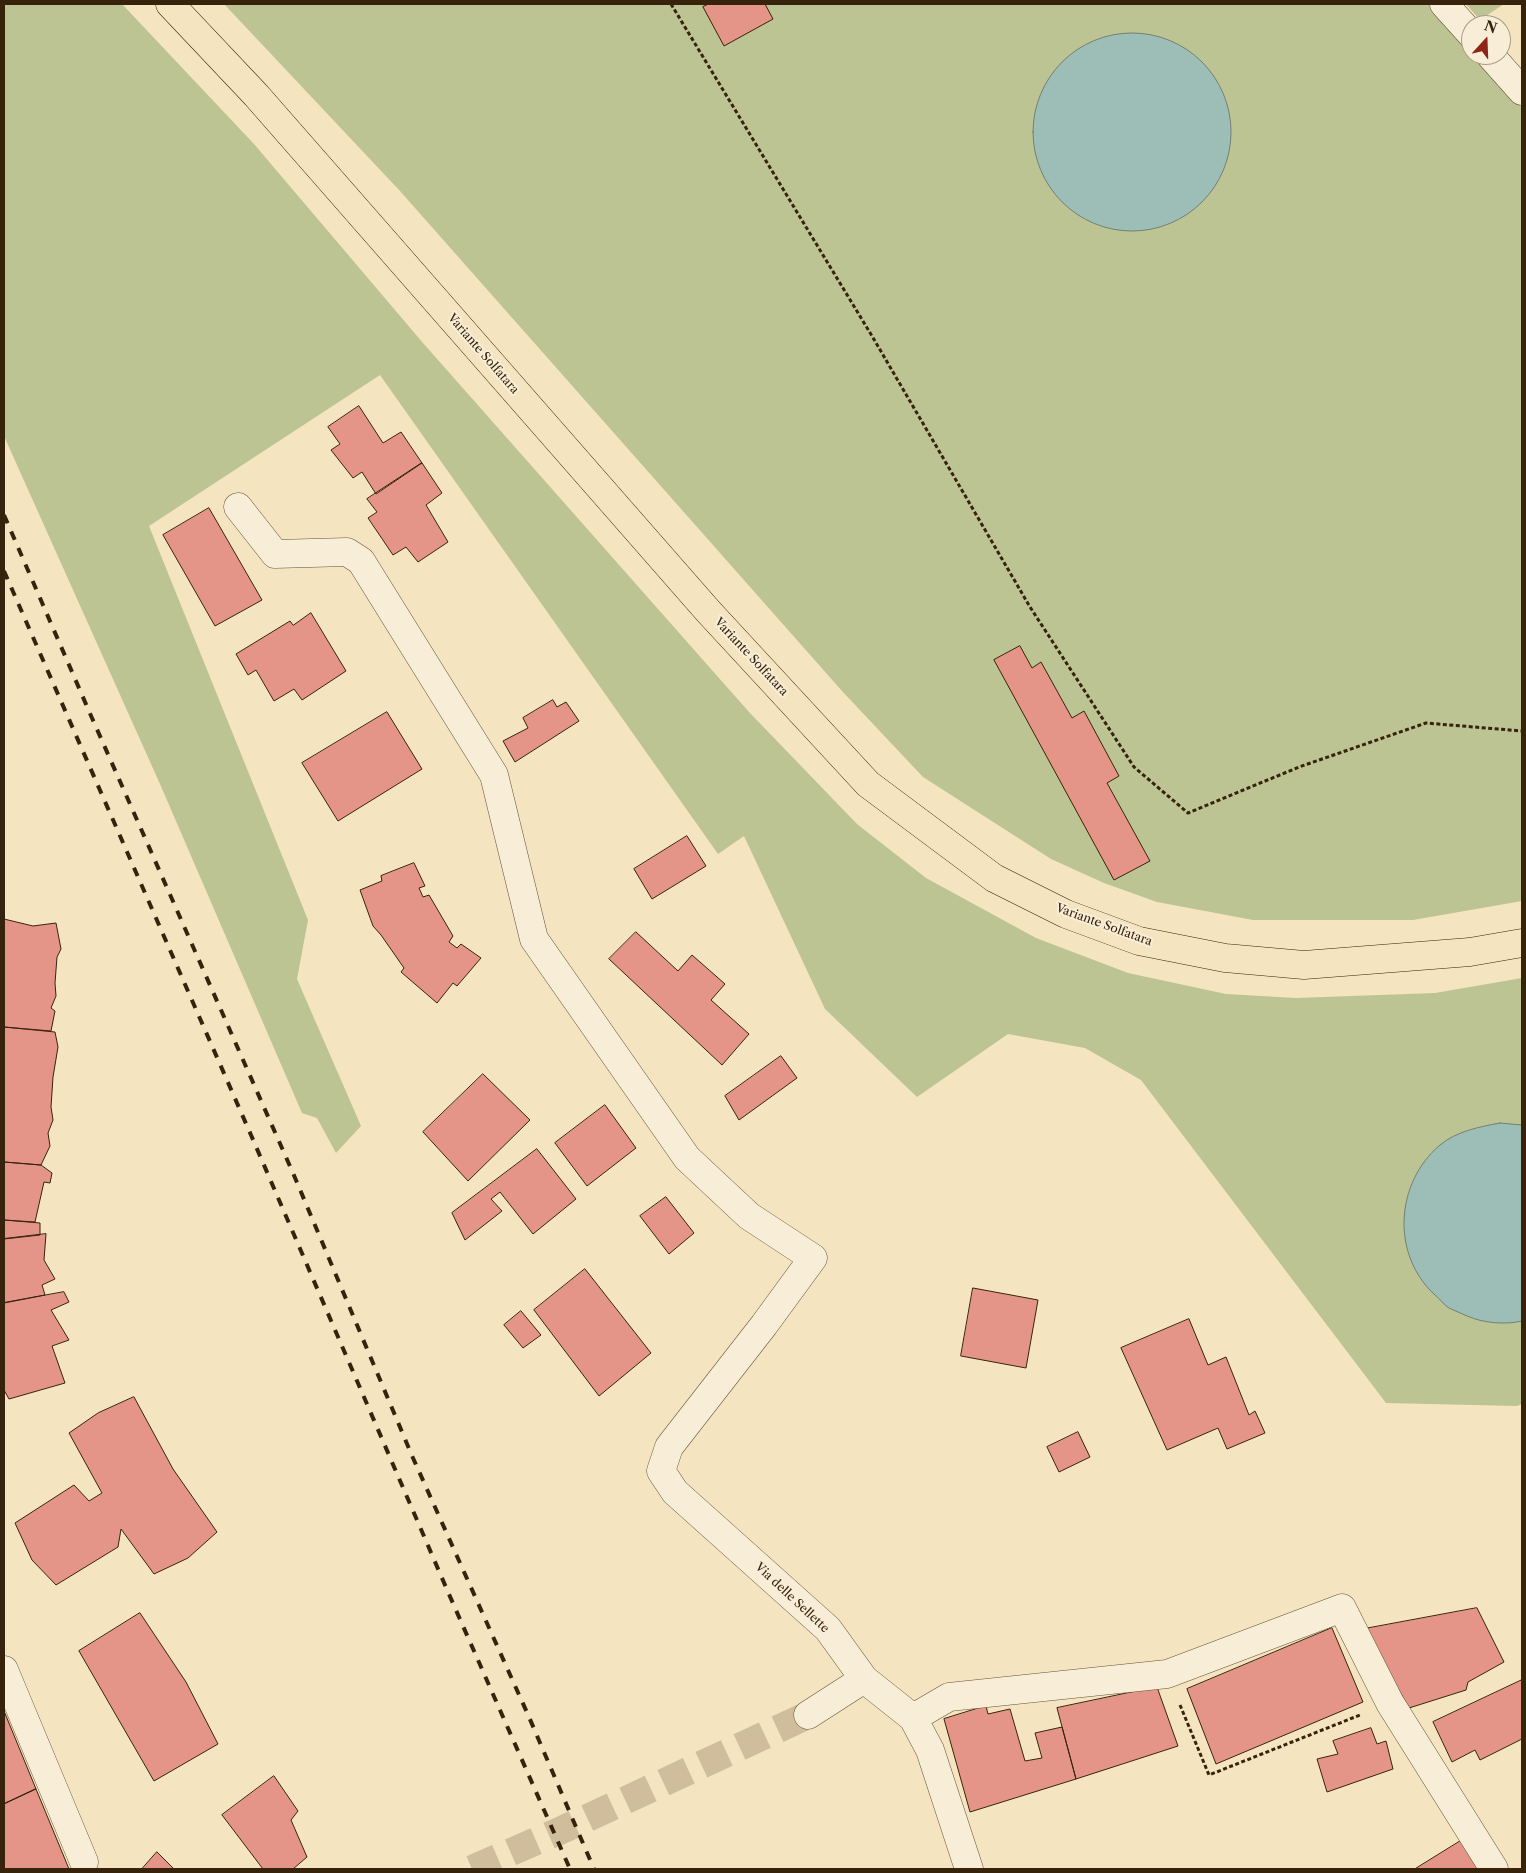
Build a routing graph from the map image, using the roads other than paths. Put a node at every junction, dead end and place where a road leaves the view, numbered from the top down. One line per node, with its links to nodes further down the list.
1 (170, 4): 7 (main road, Variante Solfatara)
2 (1444, 4): 3 (street)
3 (1461, 23)
4 (1499, 65): 5 (street)
5 (1522, 90)
6 (238, 507): 9 (street, Via delle Sellette)
7 (1522, 943)
8 (4, 1670): 12 (street)
9 (864, 1680): 10 (street); 11 (street, Via delle Sellette)
10 (808, 1715)
11 (913, 1718): 13 (street, Via delle Sellette); 14 (street)
12 (84, 1862)
13 (969, 1869)
14 (1494, 1869)

